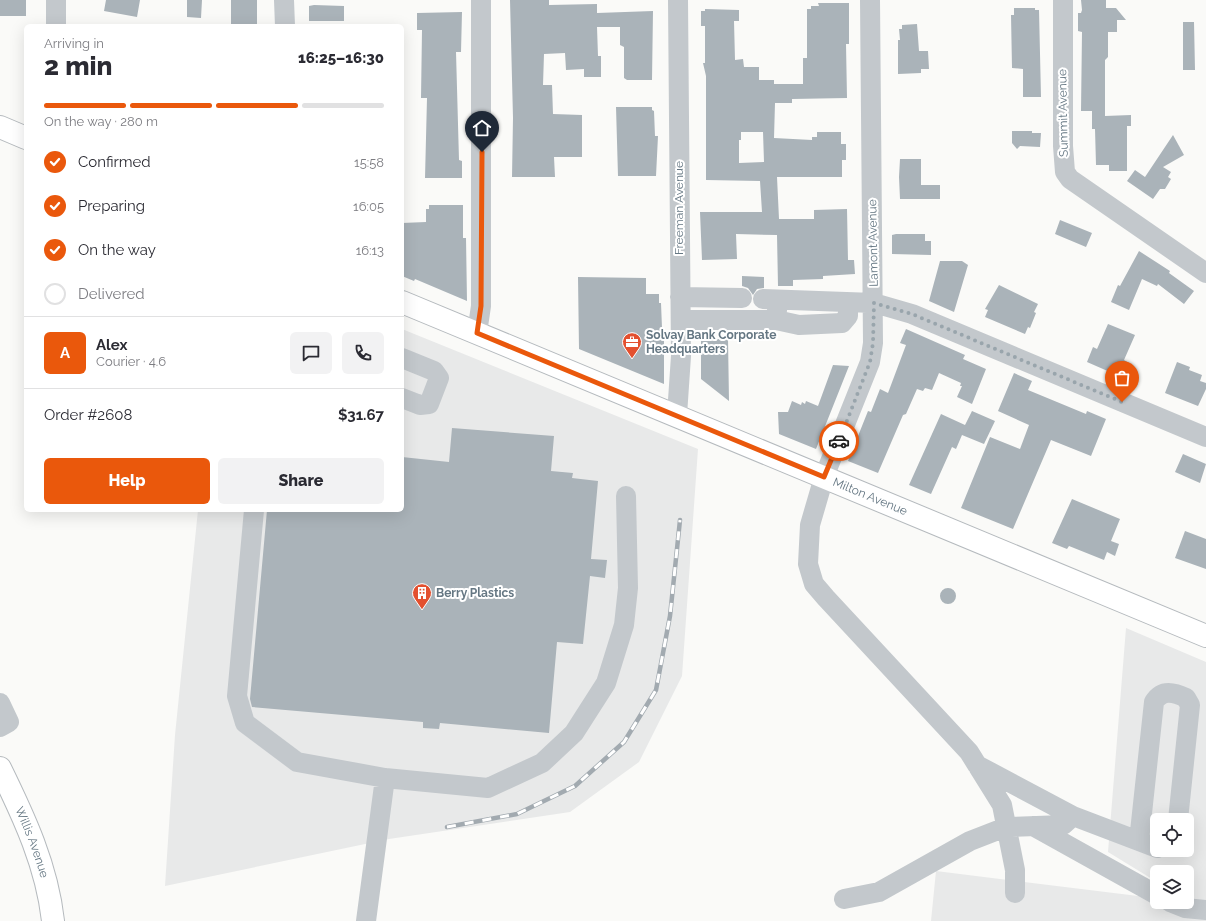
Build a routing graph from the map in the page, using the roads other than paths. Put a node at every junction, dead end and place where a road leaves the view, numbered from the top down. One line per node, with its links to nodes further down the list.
1 (56, 0): 7 (street)
2 (284, 0): 8 (street)
3 (481, 0): 19 (street)
4 (678, 0): 12 (street, Freeman Avenue)
5 (870, 0): 16 (street, Lamont Avenue)
6 (1062, 0): 11 (street, Summit Avenue)
7 (56, 24)
8 (285, 24)
9 (0, 127): 10 (main road)
10 (24, 137)
11 (1206, 272)
12 (680, 297): 13 (street); 17 (street, Freeman Avenue)
13 (742, 298)
14 (404, 303): 19 (main road, Milton Avenue)
15 (848, 303): 16 (street); 18 (street); 18 (street)
16 (874, 303): 23 (street); 24 (street, Lamont Avenue)
17 (681, 320): 18 (street); 22 (street, Freeman Avenue)
18 (776, 320)
19 (477, 333): 22 (main road, Milton Avenue)
20 (404, 359): 21 (street)
21 (404, 399)
22 (677, 415): 24 (main road, Milton Avenue)
23 (1206, 437)
24 (824, 477): 27 (main road, Milton Avenue); 30 (street, Lamont Avenue)
25 (626, 496): 32 (street)
26 (254, 512): 32 (street)
27 (1206, 636)
28 (0, 703): 29 (street)
29 (0, 727)
30 (977, 765): 34 (street); 36 (street, Lamont Avenue)
31 (0, 768): 43 (main road, Willis Avenue)
32 (384, 778): 44 (street)
33 (1179, 813): 37 (street)
34 (1073, 816): 35 (street); 37 (street)
35 (1033, 826): 36 (street); 38 (street)
36 (1006, 827): 39 (street, Lamont Avenue); 40 (street)
37 (1148, 845)
38 (1150, 891)
39 (1015, 893)
40 (844, 899)
41 (1194, 909): 42 (street)
42 (1206, 910)
43 (53, 921)
44 (366, 921)

